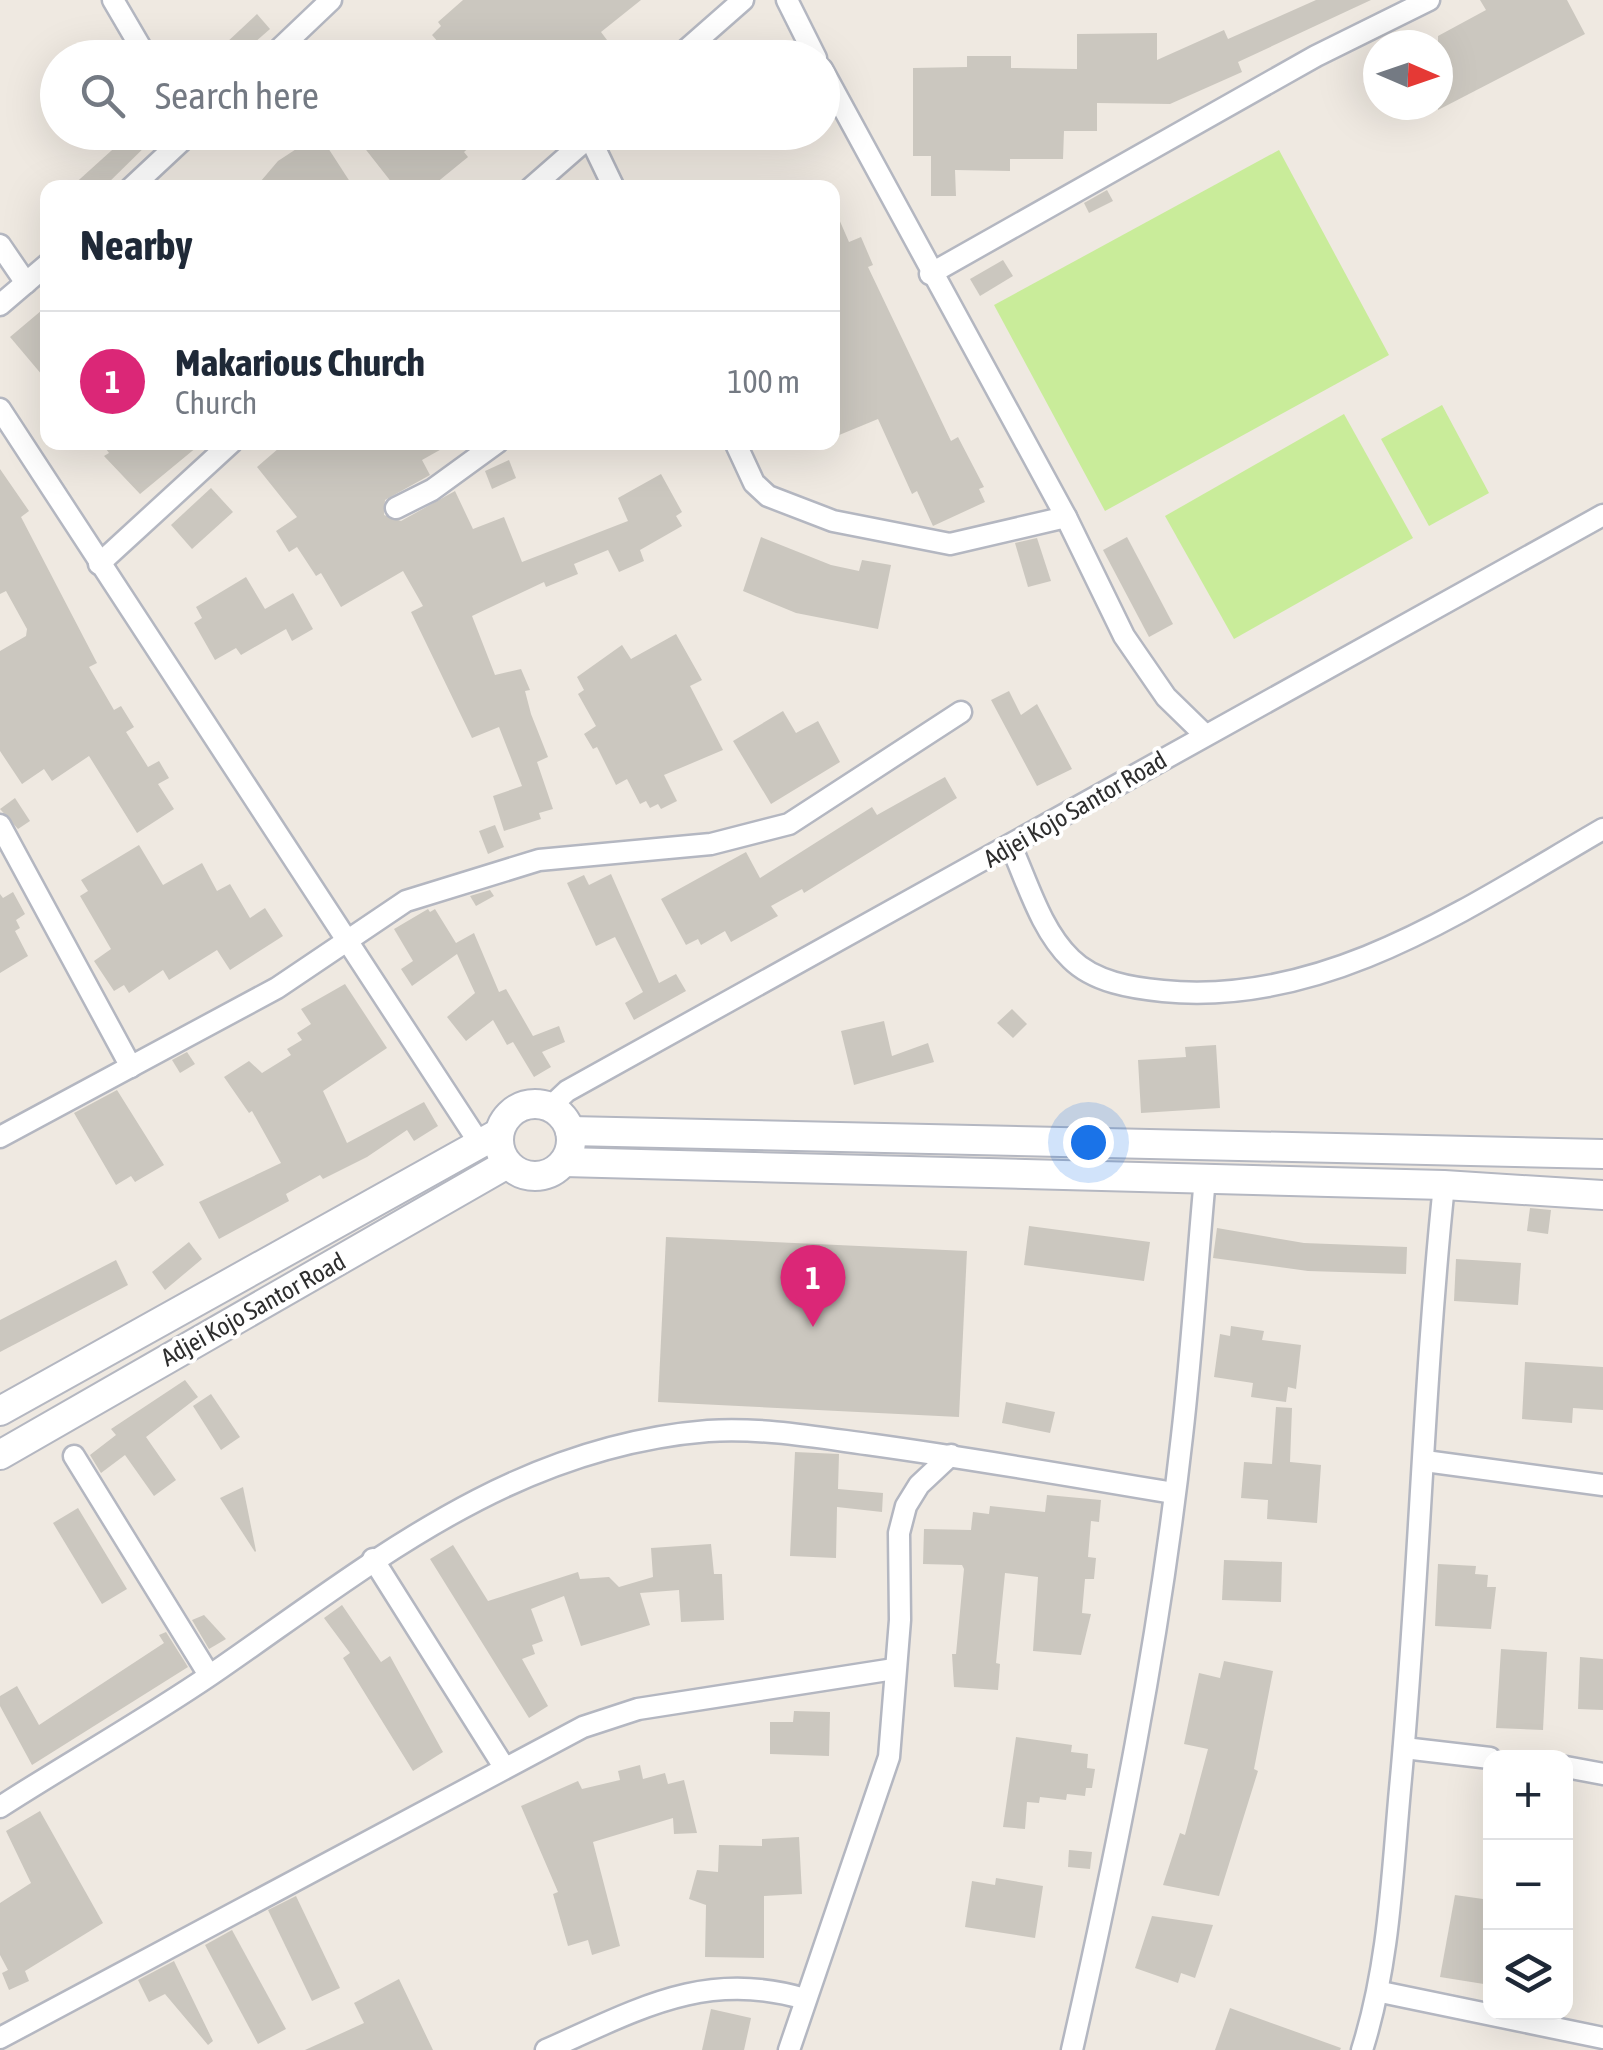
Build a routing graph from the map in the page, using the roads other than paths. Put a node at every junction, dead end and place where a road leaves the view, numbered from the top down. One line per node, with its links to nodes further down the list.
1 (113, 0): 6 (street)
2 (330, 0): 7 (street)
3 (743, 0): 8 (street)
4 (786, 0): 9 (street)
5 (1429, 0): 19 (street)
6 (136, 40)
7 (289, 40)
8 (697, 40)
9 (807, 40)
10 (840, 104): 19 (street)
11 (172, 150): 14 (street)
12 (575, 150): 15 (street)
13 (598, 150): 16 (street)
14 (140, 180)
15 (540, 180)
16 (611, 180)
17 (0, 245): 20 (street)
18 (40, 271): 20 (street)
19 (930, 274): 28 (street)
20 (26, 283): 21 (street)
21 (0, 306)
22 (0, 409): 29 (street)
23 (223, 450): 29 (street)
24 (487, 450): 26 (street)
25 (739, 450): 28 (street)
26 (396, 508)
27 (1603, 515): 31 (street, Adjei Kojo Santor Road)
28 (1066, 517): 31 (street)
29 (99, 564): 35 (street)
30 (962, 712): 35 (street)
31 (1205, 736): 34 (street, Adjei Kojo Santor Road)
32 (1603, 829): 34 (street)
33 (2, 835): 36 (street)
34 (1011, 846): 37 (street, Adjei Kojo Santor Road)
35 (349, 938): 36 (street); 40 (street)
36 (131, 1067): 39 (street)
37 (550, 1106): 38 (street); 40 (street)
38 (570, 1131): 41 (street); 42 (street)
39 (0, 1137)
40 (489, 1138): 43 (street); 47 (street, Adjei Kojo Santor Road)
41 (1603, 1154)
42 (564, 1162): 43 (street); 44 (street)
43 (507, 1164): 48 (street, Adjei Kojo Santor Road)
44 (1204, 1178): 45 (street); 53 (street)
45 (1444, 1185): 46 (street); 51 (street)
46 (1603, 1195)
47 (0, 1410)
48 (0, 1455)
49 (74, 1456): 56 (street)
50 (951, 1456): 53 (street); 54 (street); 55 (street)
51 (1425, 1462): 52 (street); 57 (street)
52 (1603, 1485)
53 (1173, 1493): 69 (street)
54 (373, 1559): 56 (street); 59 (street)
55 (894, 1669): 59 (street); 64 (street)
56 (209, 1676): 62 (street)
57 (1404, 1748): 58 (street); 63 (street)
58 (1483, 1757)
59 (504, 1767): 65 (street)
60 (1573, 1768): 61 (street)
61 (1603, 1774)
62 (0, 1807)
63 (1380, 1992): 66 (street); 70 (street)
64 (805, 1998): 67 (street); 68 (street)
65 (0, 2038)
66 (1603, 2038)
67 (546, 2050)
68 (789, 2050)
69 (1072, 2050)
70 (1362, 2050)

